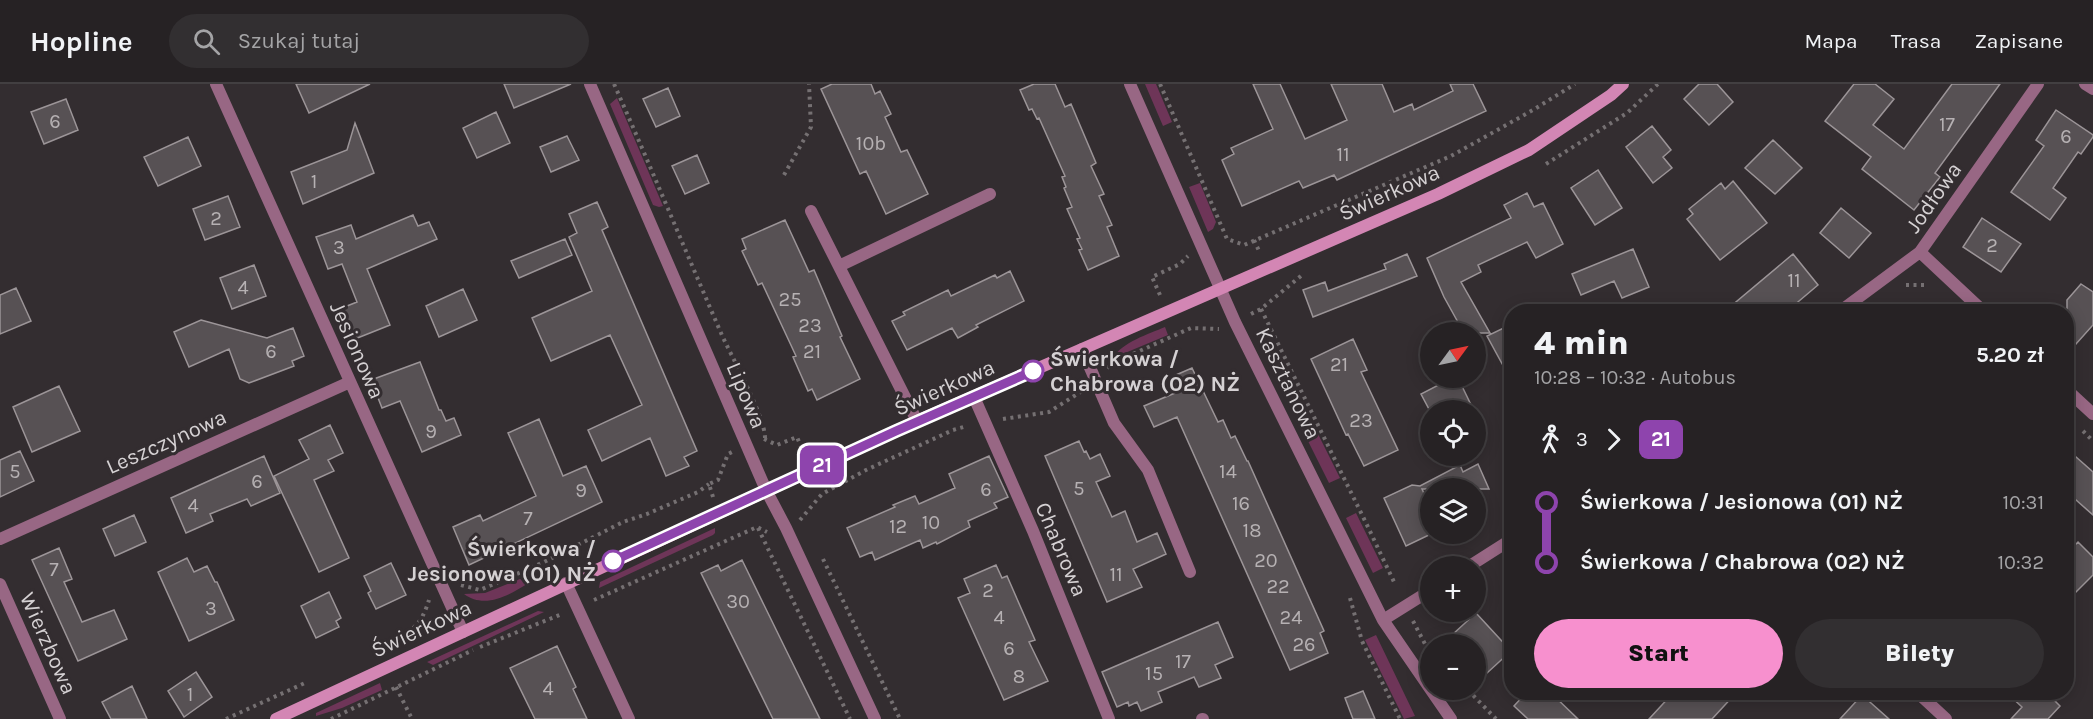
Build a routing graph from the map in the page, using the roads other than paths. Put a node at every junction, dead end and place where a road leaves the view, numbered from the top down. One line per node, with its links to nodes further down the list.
1 (216, 84): 16 (street, Jesionowa)
2 (590, 84): 21 (street, Lipowa)
3 (1130, 84): 12 (street, Kasztanowa)
4 (1623, 84): 12 (street, Świerkowa)
5 (2038, 84): 10 (street, Jodłowa)
6 (2085, 84): 7 (street)
7 (2093, 89)
8 (990, 194): 11 (street)
9 (811, 211): 11 (street)
10 (1920, 252): 13 (street, Jodłowa); 14 (street)
11 (839, 266): 20 (street)
12 (1219, 290): 15 (street, Świerkowa); 29 (street, Kasztanowa)
13 (1850, 304)
14 (1975, 304)
15 (1082, 349): 17 (street, Świerkowa); 25 (street)
16 (350, 382): 22 (street, Leszczynowa); 30 (street, Jesionowa)
17 (974, 396): 20 (street, Świerkowa); 38 (street, Chabrowa)
18 (2074, 396): 19 (street)
19 (2093, 414)
20 (917, 421): 21 (street, Świerkowa)
21 (766, 490): 26 (street, Świerkowa); 37 (street, Lipowa)
22 (0, 538)
23 (1504, 544): 24 (street)
24 (1485, 556)
25 (1190, 572)
26 (566, 583): 30 (street, Świerkowa); 36 (street)
27 (0, 584): 34 (street, Wierzbowa)
28 (1420, 597): 29 (street)
29 (1383, 620): 31 (street, Kasztanowa)
30 (463, 632): 35 (street, Świerkowa)
31 (1420, 674)
32 (1438, 700): 39 (street, Kasztanowa)
33 (1926, 700): 40 (street)
34 (60, 719)
35 (276, 719)
36 (629, 719)
37 (875, 719)
38 (1109, 719)
39 (1451, 719)
40 (1946, 719)

